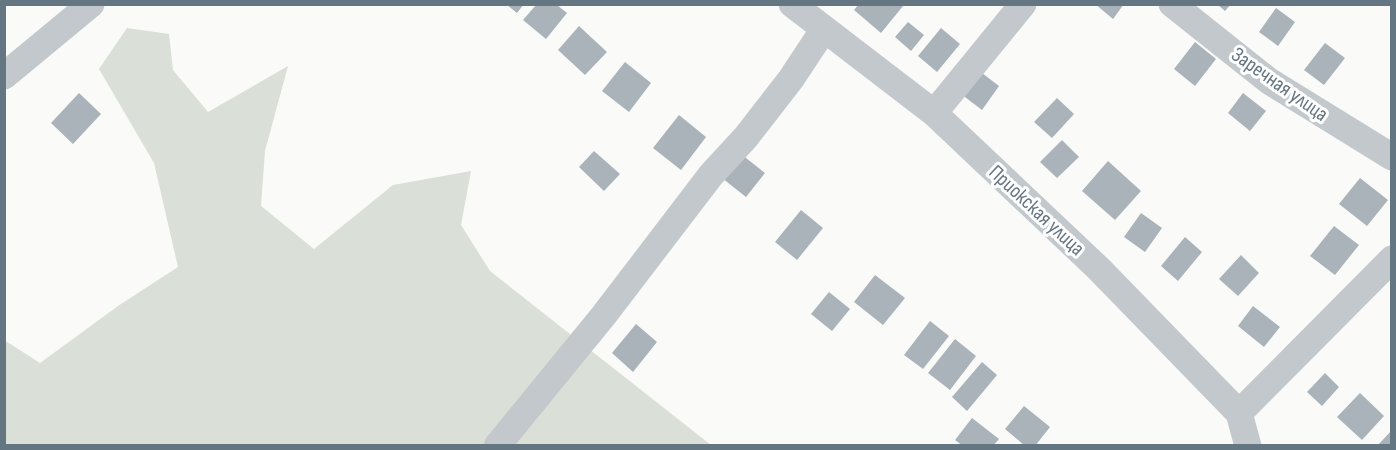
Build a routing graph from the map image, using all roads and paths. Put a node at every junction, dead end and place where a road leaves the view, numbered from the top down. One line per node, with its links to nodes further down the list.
1 (91, 4): 6 (street)
2 (792, 4): 5 (street, Приокская улица)
3 (1023, 4): 7 (street)
4 (1172, 4): 8 (street, Заречная улица)
5 (824, 28): 7 (street, Приокская улица); 11 (street)
6 (4, 76)
7 (934, 113): 10 (street, Приокская улица)
8 (1392, 157)
9 (1392, 258): 10 (street)
10 (1239, 413): 12 (street, Приокская улица)
11 (497, 446)
12 (1248, 446)

